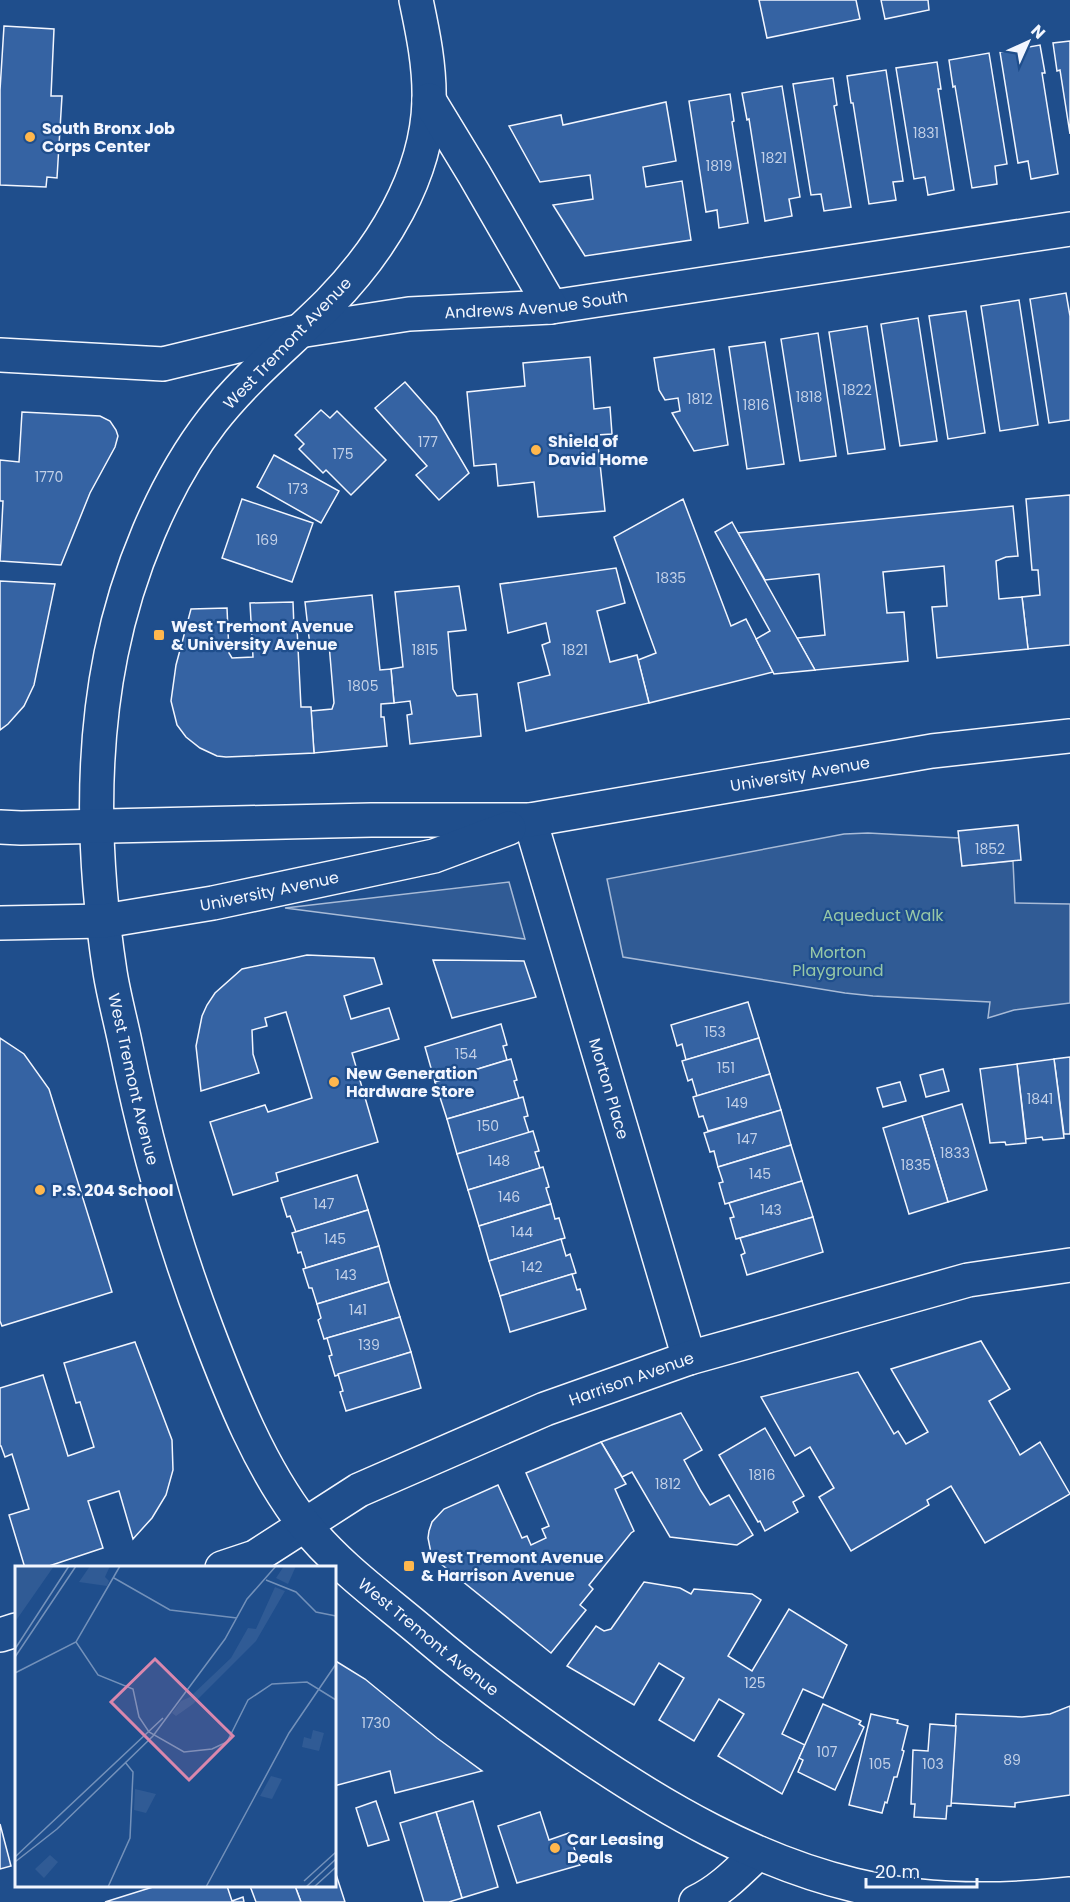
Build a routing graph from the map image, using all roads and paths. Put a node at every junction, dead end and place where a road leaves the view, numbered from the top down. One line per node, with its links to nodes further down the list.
1 (416, 0): 2 (main road, West Tremont Avenue)
2 (429, 100): 4 (main road); 5 (main road, West Tremont Avenue)
3 (1070, 229): 4 (main road, Andrews Avenue South)
4 (551, 307): 5 (main road, Andrews Avenue South)
5 (299, 331): 6 (main road, Andrews Avenue South); 9 (main road, West Tremont Avenue)
6 (0, 355)
7 (1070, 736): 8 (main road, University Avenue)
8 (530, 820): 9 (main road, University Avenue); 11 (main road, University Avenue); 14 (main road, Morton Place)
9 (97, 826): 10 (main road, University Avenue); 11 (main road, West Tremont Avenue)
10 (0, 827)
11 (104, 921): 12 (main road, University Avenue); 15 (main road, West Tremont Avenue)
12 (0, 923)
13 (1070, 1265): 14 (main road, Harrison Avenue)
14 (688, 1359): 15 (main road, Harrison Avenue)
15 (305, 1525): 16 (main road, Harrison Avenue); 19 (main road, West Tremont Avenue)
16 (228, 1566)
17 (15, 1630): 18 (main road)
18 (0, 1635)
19 (758, 1853): 20 (main road, West Tremont Avenue); 21 (main road)
20 (1070, 1894)
21 (696, 1902)

